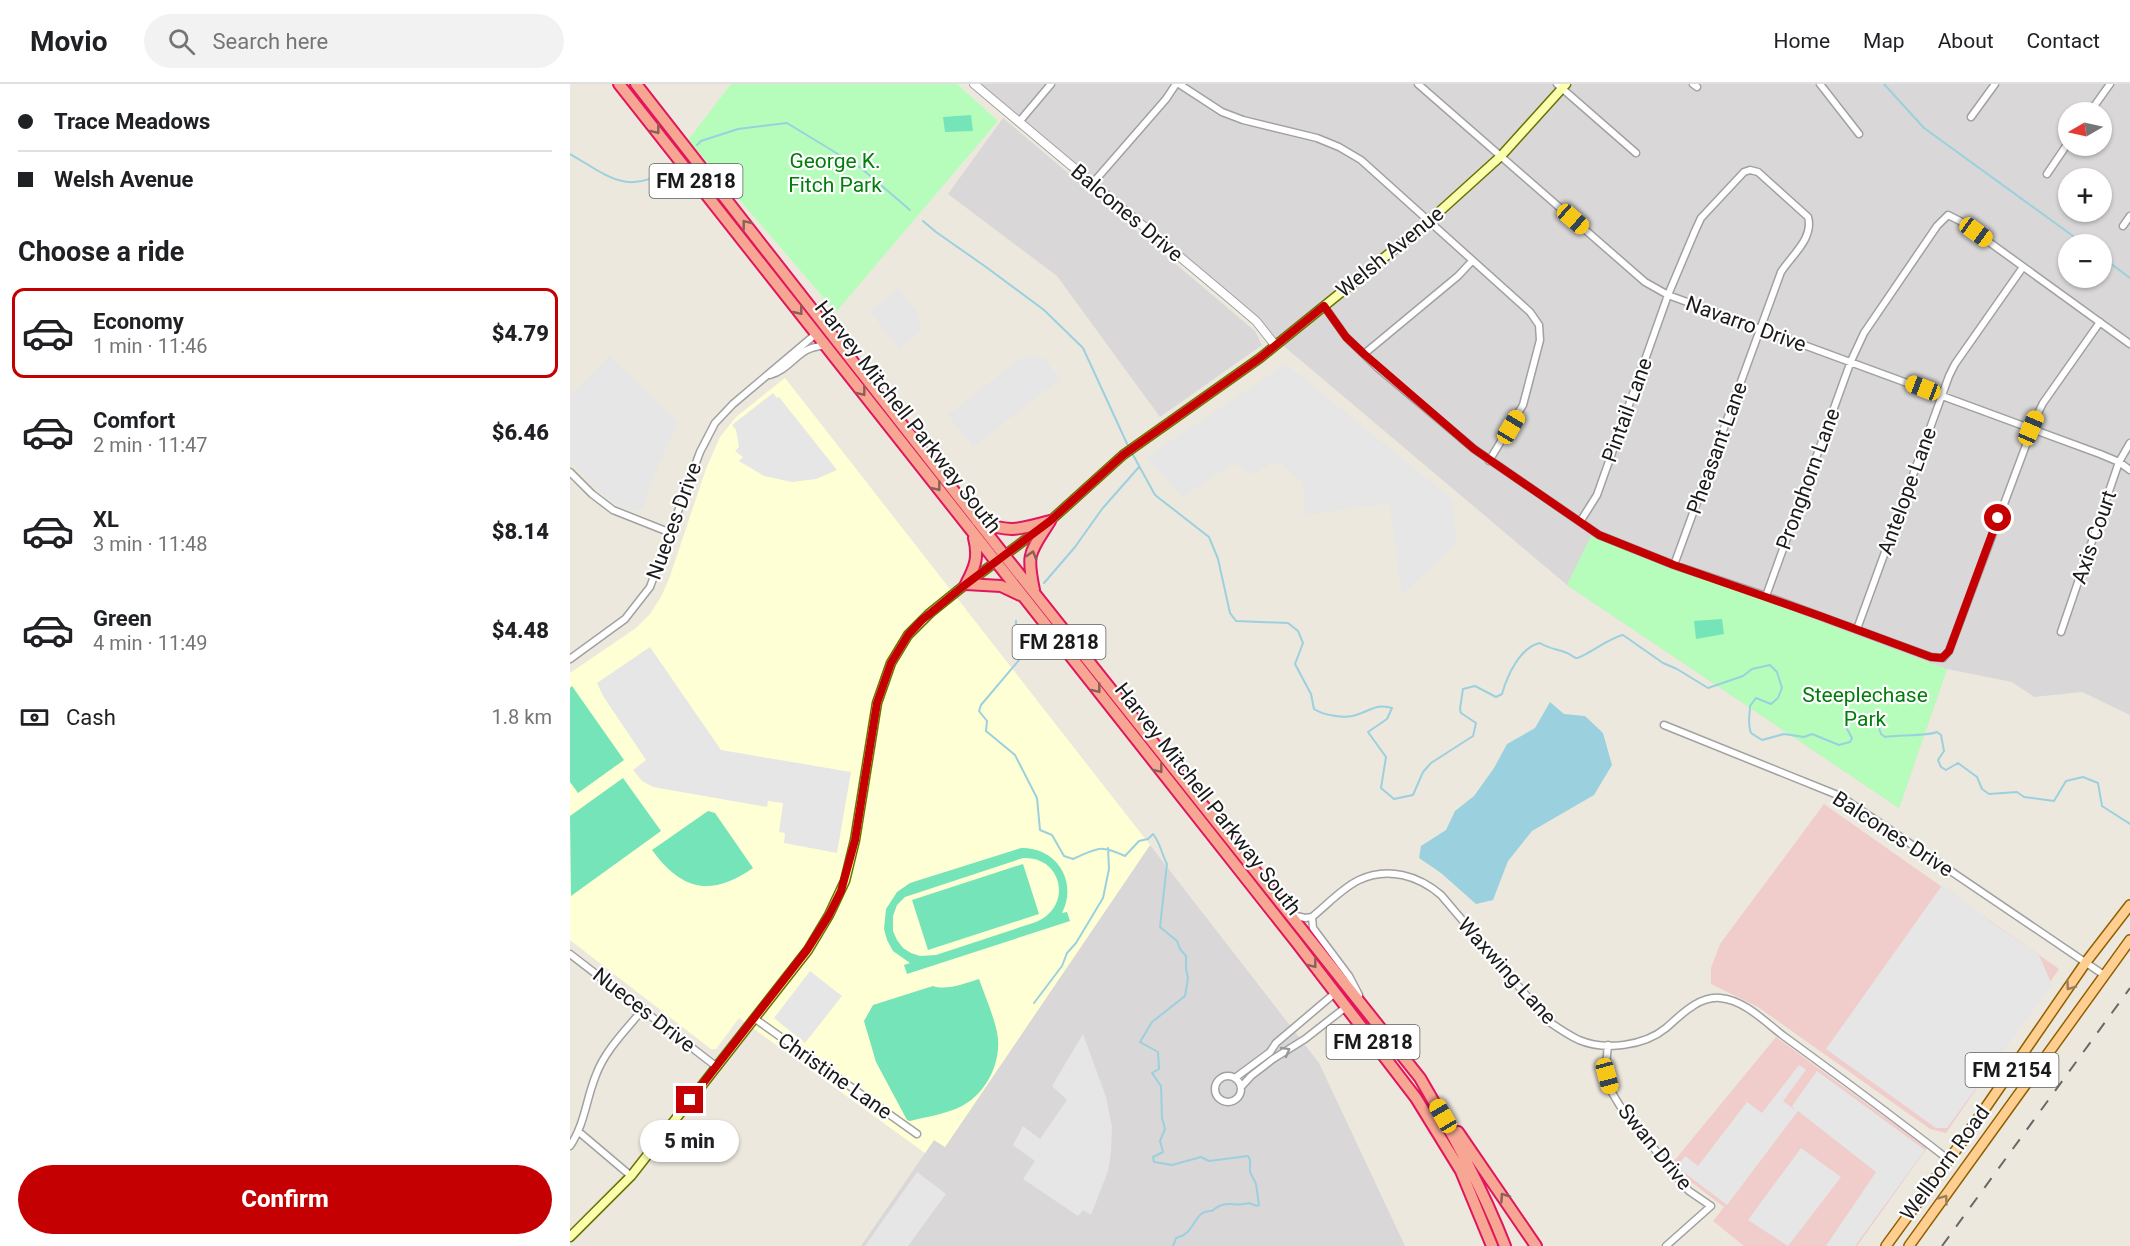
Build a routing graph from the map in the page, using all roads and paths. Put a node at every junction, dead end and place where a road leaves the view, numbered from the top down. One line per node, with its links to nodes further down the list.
1 (619, 84): 29 (highway, Harvey Mitchell Parkway South / FM 2818, one-way to 29)
2 (636, 84): 30 (highway, Harvey Mitchell Parkway South / FM 2818, one-way to 2)
3 (974, 84): 13 (street, Balcones Drive)
4 (1051, 84): 13 (street)
5 (1177, 84): 19 (street); 21 (street)
6 (1418, 84): 16 (street, Navarro Drive)
7 (1820, 84): 14 (street)
8 (1995, 84): 12 (street)
9 (2110, 84): 11 (street)
10 (1562, 86): 15 (street); 16 (main road, Welsh Avenue)
11 (2097, 102)
12 (1971, 117)
13 (1019, 122): 19 (street, Balcones Drive)
14 (1859, 134)
15 (1636, 153)
16 (1502, 156): 21 (main road, Welsh Avenue); 25 (street, Navarro Drive)
17 (2059, 156): 18 (street)
18 (2047, 174)
19 (1092, 184): 32 (street, Balcones Drive)
20 (2130, 216): 22 (street)
21 (1428, 222): 23 (street); 26 (main road, Welsh Avenue)
22 (2123, 226)
23 (1472, 261): 34 (street); 40 (street)
24 (2023, 267): 27 (street); 35 (street, Pronghorn Lane); 37 (street, Antelope Lane)
25 (1668, 295): 28 (street, Navarro Drive); 28 (street, Pintail Lane); 46 (street, Pintail Lane)
26 (1324, 306): 32 (main road, Welsh Avenue); 34 (street)
27 (2100, 322): 31 (street); 38 (street)
28 (1760, 330): 35 (street, Navarro Drive); 50 (street, Pheasant Lane)
29 (816, 333): 30 (highway); 33 (highway, Harvey Mitchell Parkway South / FM 2818); 36 (street, Nueces Drive)
30 (834, 337): 44 (highway, Harvey Mitchell Parkway South / FM 2818)
31 (2130, 344)
32 (1275, 345): 45 (main road, Welsh Avenue)
33 (826, 346): 36 (street, Nueces Drive); 47 (highway, Harvey Mitchell Parkway South / FM 2818, one-way to 47)
34 (1364, 354): 40 (street)
35 (1851, 361): 37 (street, Navarro Drive); 53 (street, Pronghorn Lane)
36 (769, 375): 48 (street, Nueces Drive)
37 (1941, 395): 38 (street, Navarro Drive); 54 (street, Antelope Lane)
38 (2031, 428): 41 (street, Navarro Drive); 54 (street)
39 (2130, 443): 41 (street, Axis Court)
40 (1489, 461): 46 (street)
41 (2120, 462): 42 (street, Navarro Drive); 55 (street, Axis Court)
42 (2130, 470)
43 (570, 472): 48 (street)
44 (977, 521): 45 (highway); 49 (highway, Harvey Mitchell Parkway South / FM 2818)
45 (1050, 521): 49 (main road, Welsh Avenue); 52 (highway, one-way to 45)
46 (1580, 522): 50 (street)
47 (973, 532): 49 (highway, Harvey Mitchell Parkway South / FM 2818); 51 (highway)
48 (671, 533): 56 (street, Nueces Drive)
49 (1000, 558): 51 (main road, Welsh Avenue); 52 (highway, Harvey Mitchell Parkway South / FM 2818)
50 (1674, 565): 53 (street)
51 (966, 584): 52 (highway); 69 (main road, Welsh Avenue)
52 (1030, 596): 59 (highway, Harvey Mitchell Parkway South / FM 2818); 65 (highway, Harvey Mitchell Parkway South / FM 2818, one-way to 65)
53 (1766, 596): 54 (street)
54 (1857, 629)
55 (2061, 632)
56 (570, 659)
57 (1664, 724): 63 (street, Balcones Drive)
58 (2130, 905): 63 (main road, Wellborn Road / FM 2154)
59 (1292, 914): 60 (street); 68 (highway, Harvey Mitchell Parkway South / FM 2818)
60 (1312, 918): 68 (street); 70 (street, Waxwing Lane)
61 (2130, 940): 64 (main road, Wellborn Road / FM 2154)
62 (570, 954): 67 (street, Nueces Drive)
63 (2086, 962): 64 (street, Balcones Drive); 78 (main road, Wellborn Road / FM 2154, one-way to 78)
64 (2104, 975): 86 (main road, Wellborn Road / FM 2154, one-way to 64)
65 (1335, 993): 66 (highway, Harvey Mitchell Parkway South / FM 2818); 72 (street)
66 (1346, 1007): 74 (street, one-way to 66); 81 (highway, Harvey Mitchell Parkway South / FM 2818)
67 (643, 1009): 71 (street, Nueces Drive); 75 (street)
68 (1369, 1012): 73 (highway, Harvey Mitchell Parkway South / FM 2818)
69 (754, 1018): 71 (main road, Welsh Avenue); 76 (street, Christine Lane)
70 (1608, 1046): 78 (street, Waxwing Lane); 82 (street, Swan Drive)
71 (717, 1066): 79 (main road, Welsh Avenue)
72 (1235, 1078): 74 (street); 74 (street)
73 (1420, 1078): 83 (highway, Harvey Mitchell Parkway South / FM 2818); 84 (highway, one-way to 73)
74 (1241, 1087)
75 (579, 1132): 77 (street); 79 (street)
76 (916, 1134)
77 (570, 1146)
78 (1949, 1160): 85 (main road, Wellborn Road / FM 2154)
79 (631, 1176): 80 (main road, Welsh Avenue)
80 (570, 1237)
81 (1491, 1245)
82 (1666, 1245)
83 (1505, 1246)
84 (1536, 1246)
85 (1886, 1246)
86 (1909, 1246)

